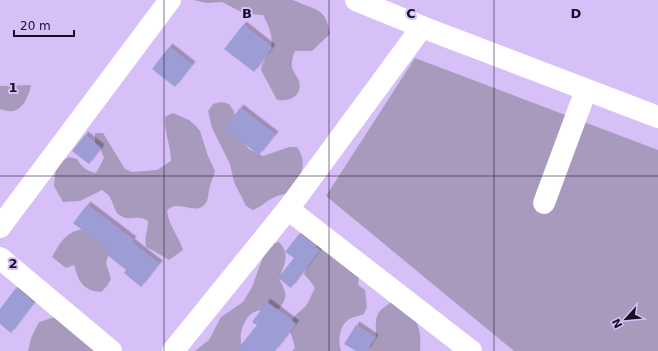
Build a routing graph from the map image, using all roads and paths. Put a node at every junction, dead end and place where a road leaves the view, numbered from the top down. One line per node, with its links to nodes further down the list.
1 (170, 0): 8 (street)
2 (356, 0): 3 (street)
3 (422, 27): 4 (street); 7 (street)
4 (586, 90): 5 (street); 6 (street)
5 (658, 117)
6 (544, 203)
7 (288, 209): 11 (street); 12 (street)
8 (0, 227)
9 (0, 258): 10 (street)
10 (111, 351)
11 (173, 351)
12 (471, 351)

